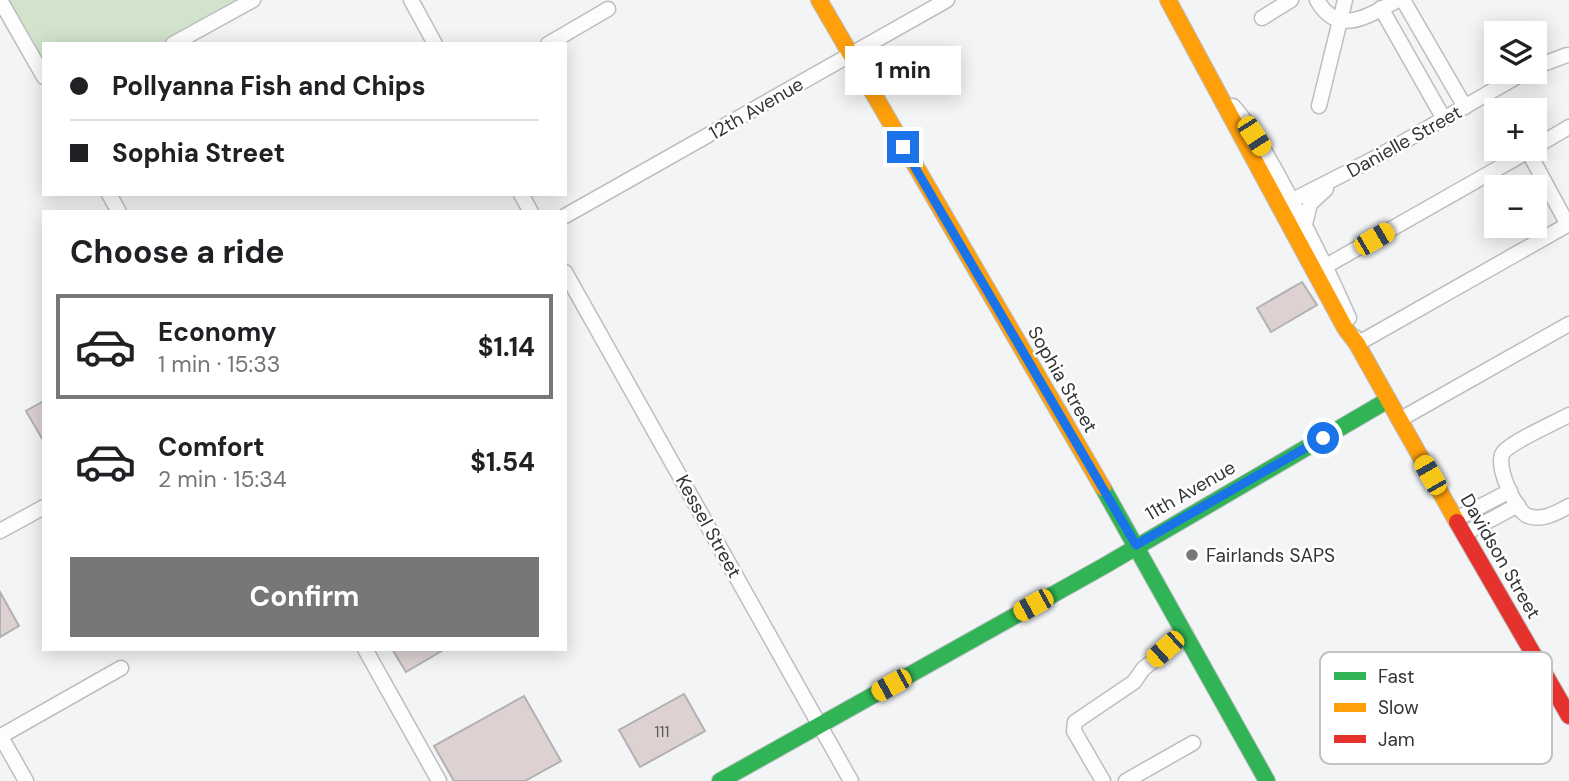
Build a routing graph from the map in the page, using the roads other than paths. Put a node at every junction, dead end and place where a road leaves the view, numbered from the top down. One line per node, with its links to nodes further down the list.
1 (253, 0): 16 (street)
2 (411, 0): 17 (street)
3 (819, 0): 19 (street, Sophia Street)
4 (947, 0): 19 (street, 12th Avenue)
5 (1168, 0): 32 (street, Davidson Street)
6 (1291, 0): 14 (street)
7 (1318, 0): 15 (street)
8 (1345, 0): 15 (street)
9 (1398, 0): 12 (street)
10 (1403, 0): 25 (street)
11 (0, 1): 22 (street)
12 (1381, 8): 15 (street); 26 (street)
13 (608, 9): 18 (street)
14 (1262, 18)
15 (1340, 21): 24 (street)
16 (177, 42)
17 (435, 42)
18 (551, 42)
19 (849, 55): 33 (street, 12th Avenue); 49 (street, Sophia Street)
20 (1568, 55): 21 (street)
21 (1547, 63)
22 (42, 74)
23 (1504, 84): 25 (street, Danielle Street)
24 (1318, 106)
25 (1465, 107): 26 (street, Danielle Street)
26 (1444, 119): 29 (street, Danielle Street)
27 (1569, 127): 28 (street)
28 (1547, 140)
29 (1377, 157): 32 (street, Danielle Street); 34 (street)
30 (1511, 161): 36 (street)
31 (1538, 161): 35 (street)
32 (1286, 204): 34 (street, Davidson Street); 39 (street, Davidson Street)
33 (567, 215)
34 (1305, 224): 36 (street, Davidson Street)
35 (1569, 224): 39 (street)
36 (1326, 266): 39 (street, Davidson Street)
37 (567, 276): 56 (street, Kessel Street)
38 (1569, 324): 42 (street)
39 (1357, 344): 40 (street, Davidson Street)
40 (1388, 400): 42 (street, Davidson Street); 49 (street, 11th Avenue)
41 (1569, 415): 43 (street)
42 (1399, 420): 47 (street, Davidson Street)
43 (1510, 491): 44 (street); 47 (street)
44 (1518, 505): 45 (street); 47 (street)
45 (1569, 506)
46 (42, 507): 48 (street)
47 (1460, 526): 52 (street, Davidson Street)
48 (0, 531)
49 (1136, 545): 50 (street, Sophia Street); 56 (street, 11th Avenue)
50 (1186, 634): 63 (street); 65 (street, Sophia Street)
51 (366, 651): 60 (street)
52 (1532, 652)
53 (121, 668): 57 (street)
54 (1552, 686): 55 (street, Davidson Street)
55 (1568, 714)
56 (820, 725): 61 (street, 11th Avenue); 62 (street, Kessel Street)
57 (0, 735): 59 (street)
58 (1193, 743): 64 (street)
59 (26, 781)
60 (439, 781)
61 (720, 781)
62 (851, 781)
63 (1103, 781)
64 (1126, 781)
65 (1267, 781)

